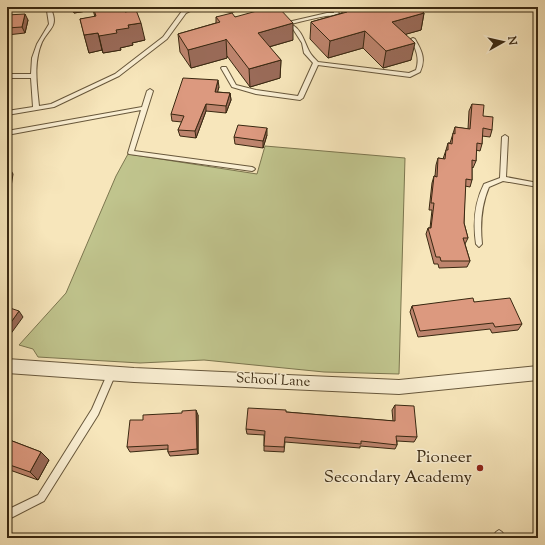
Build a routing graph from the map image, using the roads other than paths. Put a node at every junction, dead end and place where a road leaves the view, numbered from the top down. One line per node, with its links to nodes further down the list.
1 (11, 7): 6 (lane)
2 (43, 7): 13 (lane)
3 (196, 7): 4 (lane); 15 (lane)
4 (244, 7)
5 (264, 7): 8 (lane)
6 (7, 12)
7 (336, 14): 8 (lane)
8 (288, 23): 10 (lane)
9 (413, 39): 10 (lane)
10 (316, 63): 11 (lane)
11 (224, 68)
12 (7, 76): 13 (lane)
13 (33, 76): 15 (lane)
14 (150, 91): 16 (lane)
15 (36, 108): 17 (lane)
16 (145, 108): 18 (lane); 20 (lane)
17 (7, 113)
18 (7, 133)
19 (505, 137): 21 (lane)
20 (252, 169)
21 (503, 179): 22 (lane); 23 (lane)
22 (538, 185)
23 (479, 244)
24 (7, 366): 25 (street, School Lane)
25 (112, 373): 26 (street, School Lane); 27 (lane)
26 (538, 373)
27 (7, 515)

